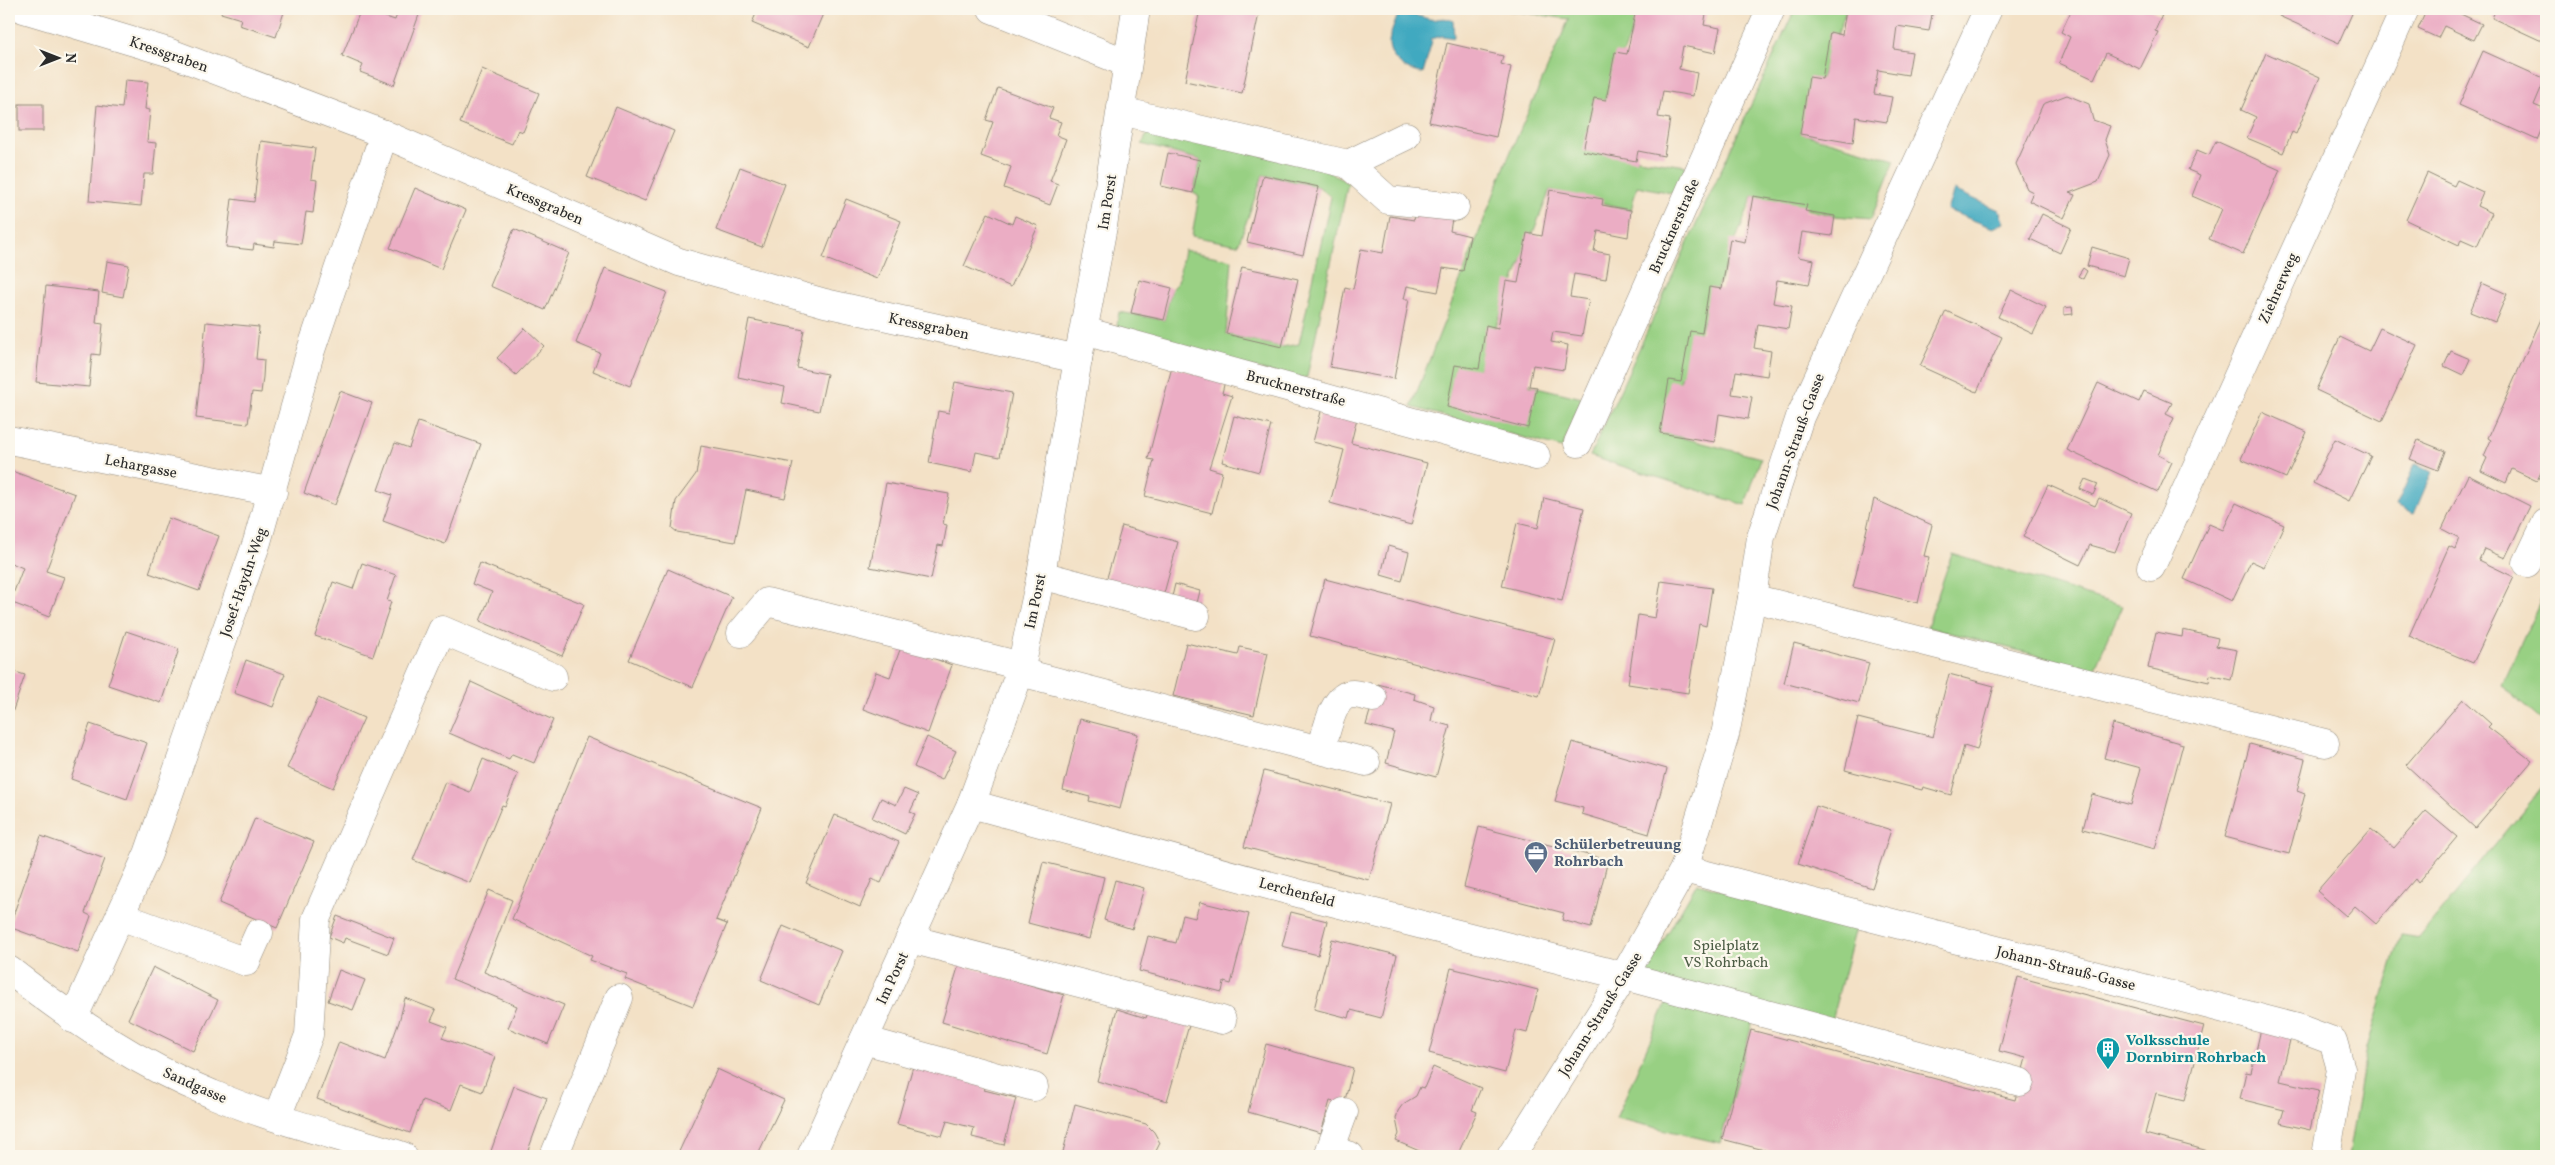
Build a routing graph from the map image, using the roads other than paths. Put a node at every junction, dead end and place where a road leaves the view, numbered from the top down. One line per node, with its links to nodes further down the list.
1 (24, 9): 9 (street, Kressgraben)
2 (992, 9): 7 (street)
3 (1136, 9): 7 (street, Im Porst)
4 (1771, 9): 16 (street, Brucknerstraße)
5 (1988, 9): 23 (street, Johann-Strauß-Gasse)
6 (2405, 9): 21 (street, Ziehrerweg)
7 (1127, 63): 8 (street, Im Porst)
8 (1121, 112): 11 (street); 13 (street, Im Porst)
9 (384, 134): 14 (street, Kressgraben); 18 (street, Josef-Haydn-Weg)
10 (1406, 136): 11 (street)
11 (1348, 164): 12 (street)
12 (1455, 207)
13 (1084, 331): 14 (street, Im Porst); 17 (street, Brucknerstraße)
14 (1078, 359): 22 (street, Im Porst)
15 (9, 440): 18 (street, Lehargasse)
16 (1578, 444)
17 (1536, 456)
18 (273, 492): 34 (street, Josef-Haydn-Weg)
19 (2546, 523): 20 (street)
20 (2527, 563)
21 (2151, 567)
22 (1041, 575): 24 (street); 26 (street, Im Porst)
23 (1752, 598): 29 (street); 33 (street, Johann-Strauß-Gasse)
24 (1196, 616)
25 (741, 633): 26 (street)
26 (1020, 669): 30 (street); 32 (street, Im Porst)
27 (553, 677): 46 (street)
28 (1373, 698): 30 (street)
29 (2324, 743)
30 (1321, 750): 31 (street)
31 (1366, 762)
32 (971, 804): 36 (street, Im Porst); 38 (street, Lerchenfeld)
33 (1684, 869): 38 (street, Johann-Strauß-Gasse); 52 (street, Johann-Strauß-Gasse)
34 (120, 916): 35 (street); 40 (street, Josef-Haydn-Weg)
35 (259, 933)
36 (910, 940): 41 (street); 42 (street, Im Porst)
37 (9, 970): 40 (street, Sandgasse)
38 (1624, 976): 43 (street, Lerchenfeld); 51 (street, Johann-Strauß-Gasse)
39 (619, 998): 48 (street)
40 (73, 1019): 46 (street, Sandgasse)
41 (1222, 1020)
42 (864, 1040): 44 (street); 49 (street, Im Porst)
43 (2020, 1082)
44 (1034, 1088)
45 (1344, 1112): 50 (street)
46 (276, 1116): 47 (street, Sandgasse)
47 (403, 1156)
48 (554, 1156)
49 (812, 1156)
50 (1350, 1156)
51 (1511, 1156)
52 (2326, 1156)

